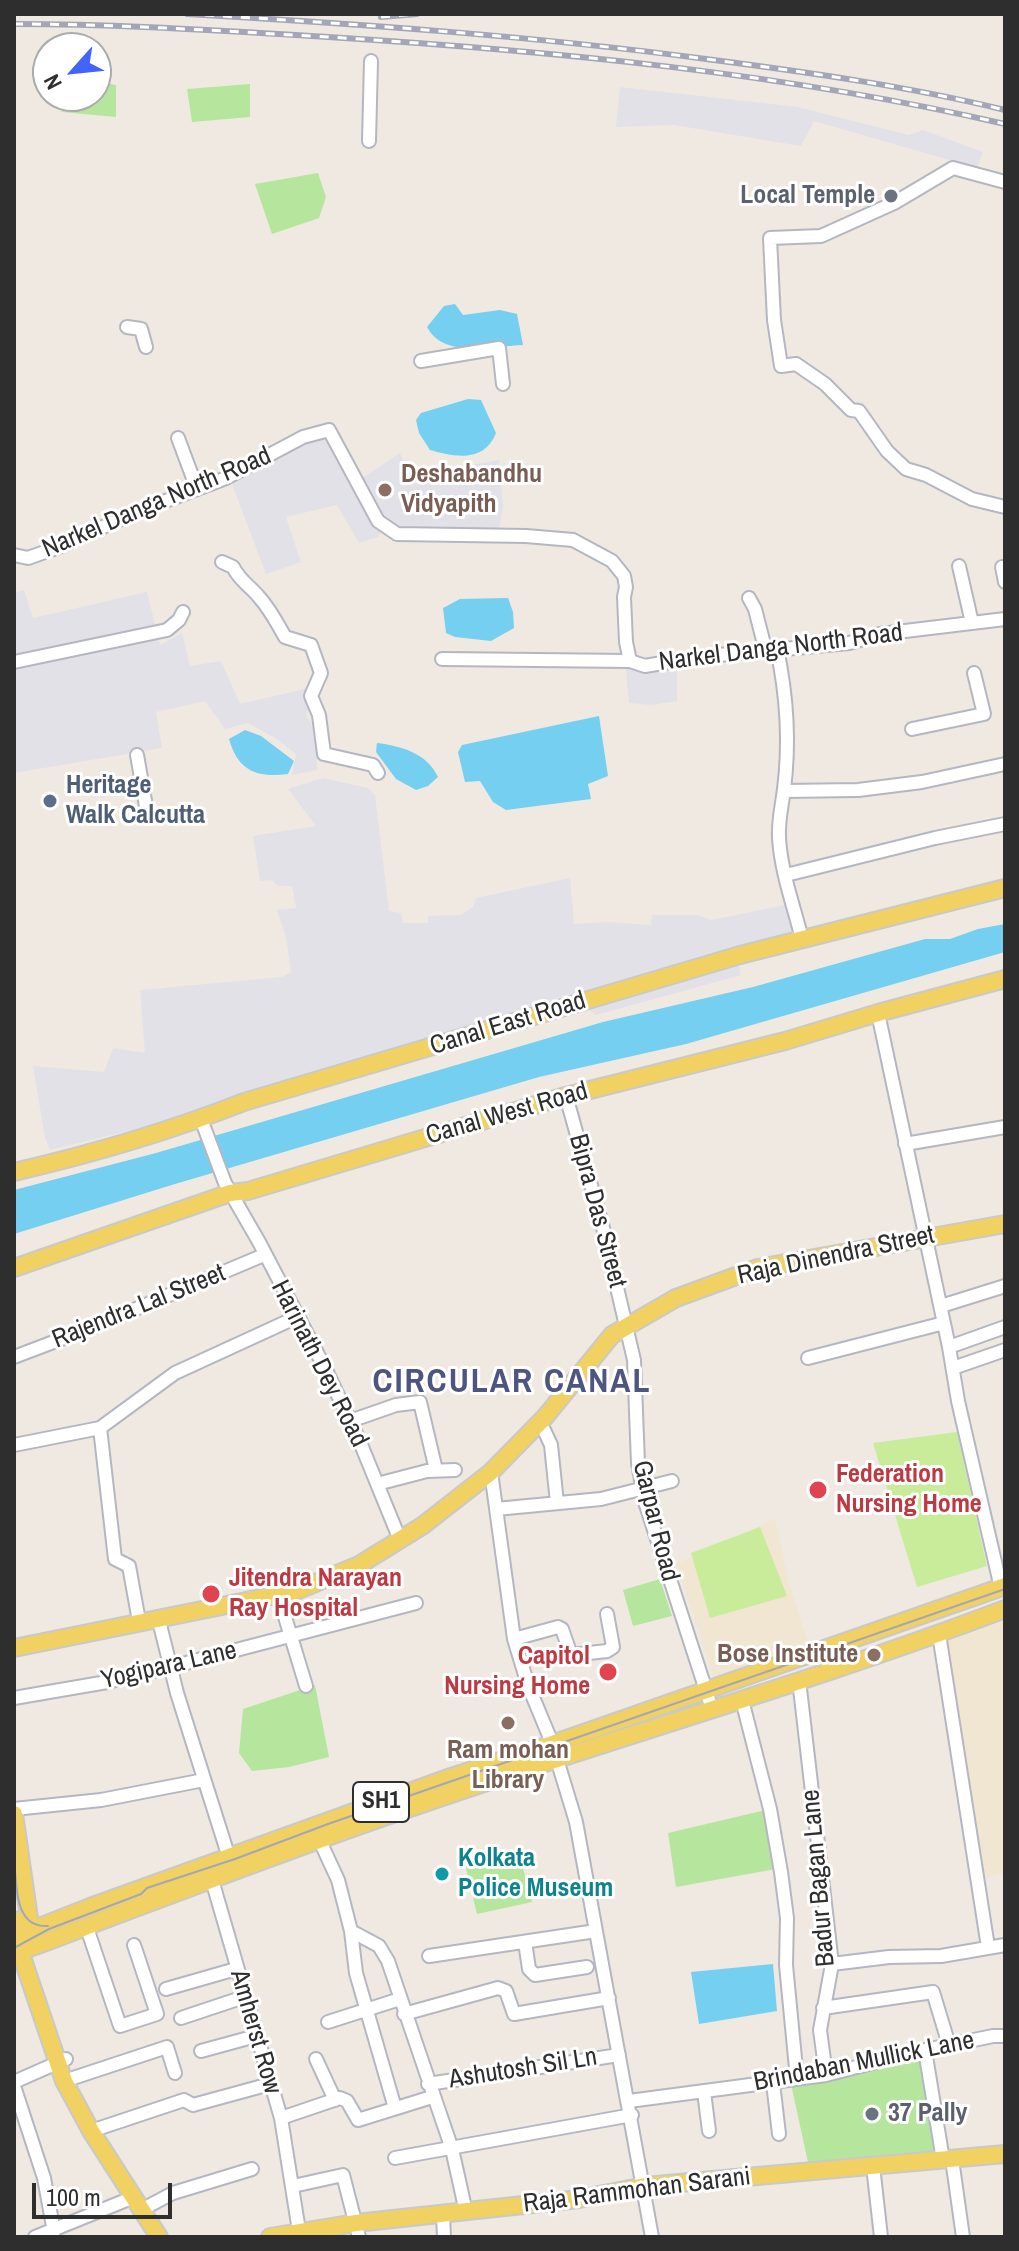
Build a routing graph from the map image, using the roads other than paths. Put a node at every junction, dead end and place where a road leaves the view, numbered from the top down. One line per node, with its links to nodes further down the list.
1 (371, 61): 2 (street)
2 (369, 141)
3 (1005, 182): 10 (street)
4 (127, 327): 5 (street)
5 (146, 347)
6 (421, 361): 7 (street)
7 (503, 384)
8 (178, 438): 9 (street)
9 (197, 489): 11 (street, Narkel Danga North Road); 22 (street, Narkel Danga North Road)
10 (1005, 507)
11 (14, 555)
12 (222, 562): 28 (street)
13 (959, 566): 19 (street)
14 (1002, 567): 15 (street)
15 (1005, 582)
16 (749, 598): 20 (street)
17 (183, 612): 23 (street)
18 (1005, 619): 19 (street, Narkel Danga North Road)
19 (972, 623): 20 (street, Narkel Danga North Road)
20 (771, 650): 22 (street, Narkel Danga North Road); 29 (street)
21 (442, 659): 22 (street)
22 (630, 661)
23 (14, 662)
24 (974, 673): 25 (street)
25 (912, 729)
26 (137, 755): 30 (street)
27 (1005, 764): 29 (street)
28 (378, 773)
29 (784, 791): 32 (street)
30 (147, 812)
31 (1005, 824): 32 (street)
32 (786, 875): 34 (street)
33 (1005, 888): 34 (main road, Canal East Road)
34 (802, 939): 38 (main road, Canal East Road)
35 (1005, 979): 36 (main road, Canal West Road)
36 (878, 1013): 37 (main road, Canal West Road); 40 (street)
37 (566, 1096): 42 (main road, Canal West Road); 51 (street, Bipra Das Street)
38 (204, 1125): 41 (main road, Canal East Road); 42 (street, Harinath Dey Road)
39 (1005, 1127): 40 (street)
40 (905, 1144): 44 (street)
41 (14, 1172)
42 (228, 1188): 45 (street, Harinath Dey Road); 46 (main road, Canal West Road)
43 (1005, 1224): 44 (main road, Raja Dinendra Street)
44 (926, 1236): 48 (street); 51 (main road, Raja Dinendra Street)
45 (264, 1255): 49 (street, Harinath Dey Road); 55 (street, Rajendra Lal Street)
46 (14, 1268)
47 (1005, 1286): 48 (street)
48 (941, 1306): 50 (street)
49 (297, 1317): 58 (street, Harinath Dey Road); 59 (street)
50 (944, 1323): 53 (street); 56 (street)
51 (627, 1327): 64 (main road, Raja Dinendra Street); 67 (street, Garpar Road)
52 (1005, 1327): 53 (street)
53 (949, 1347): 57 (street)
54 (1005, 1350): 57 (street)
55 (14, 1357)
56 (808, 1358)
57 (953, 1368): 71 (street)
58 (350, 1421): 62 (street); 66 (street, Harinath Dey Road)
59 (100, 1428): 61 (street); 77 (street)
60 (544, 1430): 68 (street)
61 (14, 1445)
62 (436, 1470): 63 (street); 66 (street)
63 (455, 1470)
64 (491, 1472): 69 (street); 70 (main road, Raja Dinendra Street)
65 (672, 1481): 67 (street)
66 (377, 1484): 70 (street, Harinath Dey Road)
67 (643, 1489): 68 (street); 85 (street, Garpar Road)
68 (557, 1503): 69 (street)
69 (496, 1509): 80 (street)
70 (400, 1540): 72 (main road, Raja Dinendra Street)
71 (1003, 1587): 85 (main road, SH1)
72 (278, 1594): 76 (main road, Raja Dinendra Street); 79 (street)
73 (416, 1603): 79 (street, Yogipara Lane)
74 (1005, 1609): 78 (main road)
75 (607, 1614): 80 (street)
76 (158, 1617): 77 (main road, Raja Dinendra Street); 82 (street)
77 (139, 1621): 81 (main road, Raja Dinendra Street)
78 (939, 1634): 83 (main road); 102 (street)
79 (292, 1635): 82 (street, Yogipara Lane); 84 (street)
80 (514, 1639): 89 (street)
81 (14, 1648)
82 (171, 1667): 86 (street, Yogipara Lane); 90 (street)
83 (799, 1680): 87 (main road); 104 (street, Badur Bagan Lane)
84 (306, 1686)
85 (709, 1689): 88 (street, Garpar Road); 89 (main road, SH1)
86 (14, 1698)
87 (742, 1700): 88 (main road); 127 (street, Badur Bagan Lane)
88 (712, 1709): 89 (main road, SH1)
89 (554, 1751): 92 (main road, SH1); 93 (main road, SH1); 97 (street)
90 (204, 1780): 91 (street); 93 (street)
91 (14, 1812): 98 (main road)
92 (319, 1839): 93 (main road, SH1); 96 (street)
93 (231, 1865): 94 (main road, SH1); 98 (main road, SH1)
94 (212, 1880): 95 (main road, SH1); 106 (street, Amherst Row)
95 (86, 1925): 98 (main road, SH1); 100 (street)
96 (351, 1931): 110 (street); 112 (street)
97 (596, 1931): 99 (street); 109 (street)
98 (30, 1935): 123 (main road)
99 (525, 1942): 103 (street); 105 (street)
100 (134, 1945)
101 (1005, 1945): 102 (street)
102 (988, 1947): 104 (street)
103 (429, 1956)
104 (832, 1964): 111 (street, Badur Bagan Lane)
105 (587, 1967)
106 (236, 1969): 107 (street); 108 (street, Amherst Row)
107 (166, 1989)
108 (244, 1997): 114 (street); 116 (street, Amherst Row)
109 (609, 1998): 113 (street); 121 (street)
110 (400, 1999): 112 (street); 113 (street)
111 (823, 2008): 118 (street); 125 (street, Badur Bagan Lane)
112 (367, 2010): 115 (street); 136 (street)
113 (404, 2014): 131 (street)
114 (181, 2018)
115 (328, 2022)
116 (256, 2036): 120 (street); 130 (street, Amherst Row)
117 (1005, 2036): 118 (street, Brindaban Mullick Lane)
118 (949, 2045): 119 (street, Brindaban Mullick Lane)
119 (925, 2050): 125 (street, Brindaban Mullick Lane); 145 (street)
120 (201, 2051)
121 (619, 2055): 131 (street, Ashutosh Sil Ln); 135 (street)
122 (316, 2059): 134 (street)
123 (62, 2061): 126 (main road); 129 (street)
124 (175, 2073): 126 (street)
125 (826, 2075): 127 (street, Brindaban Mullick Lane)
126 (68, 2079): 139 (main road)
127 (797, 2079): 128 (street, Brindaban Mullick Lane)
128 (773, 2083): 132 (street, Brindaban Mullick Lane); 141 (street)
129 (14, 2084): 154 (street)
130 (270, 2084): 138 (street, Amherst Row); 139 (street)
131 (428, 2084): 133 (street)
132 (704, 2092): 135 (street, Brindaban Mullick Lane); 140 (street)
133 (432, 2097): 136 (street); 142 (street)
134 (335, 2100): 136 (street); 138 (street)
135 (629, 2101): 137 (street)
136 (395, 2108)
137 (632, 2115): 142 (street); 149 (street)
138 (281, 2118): 148 (street, Amherst Row)
139 (91, 2131): 150 (main road)
140 (709, 2131)
141 (779, 2134)
142 (452, 2149): 144 (street); 151 (street)
143 (1005, 2154): 145 (main road, Raja Rammohan Sarani)
144 (395, 2158)
145 (948, 2160): 146 (main road, Raja Rammohan Sarani); 162 (street)
146 (873, 2166): 149 (main road, Raja Rammohan Sarani); 161 (street)
147 (252, 2169): 150 (street)
148 (293, 2186): 153 (street); 155 (street, Amherst Row)
149 (645, 2186): 151 (main road, Raja Rammohan Sarani); 160 (street)
150 (138, 2204): 154 (street); 157 (main road)
151 (466, 2212): 152 (main road, Raja Rammohan Sarani)
152 (443, 2215): 153 (main road, Raja Rammohan Sarani); 159 (street)
153 (358, 2230): 155 (main road, Raja Rammohan Sarani)
154 (54, 2232): 156 (street)
155 (300, 2235): 158 (main road, Raja Rammohan Sarani)
156 (35, 2237)
157 (159, 2237)
158 (270, 2237)
159 (444, 2237)
160 (652, 2237)
161 (881, 2237)
162 (963, 2237)

